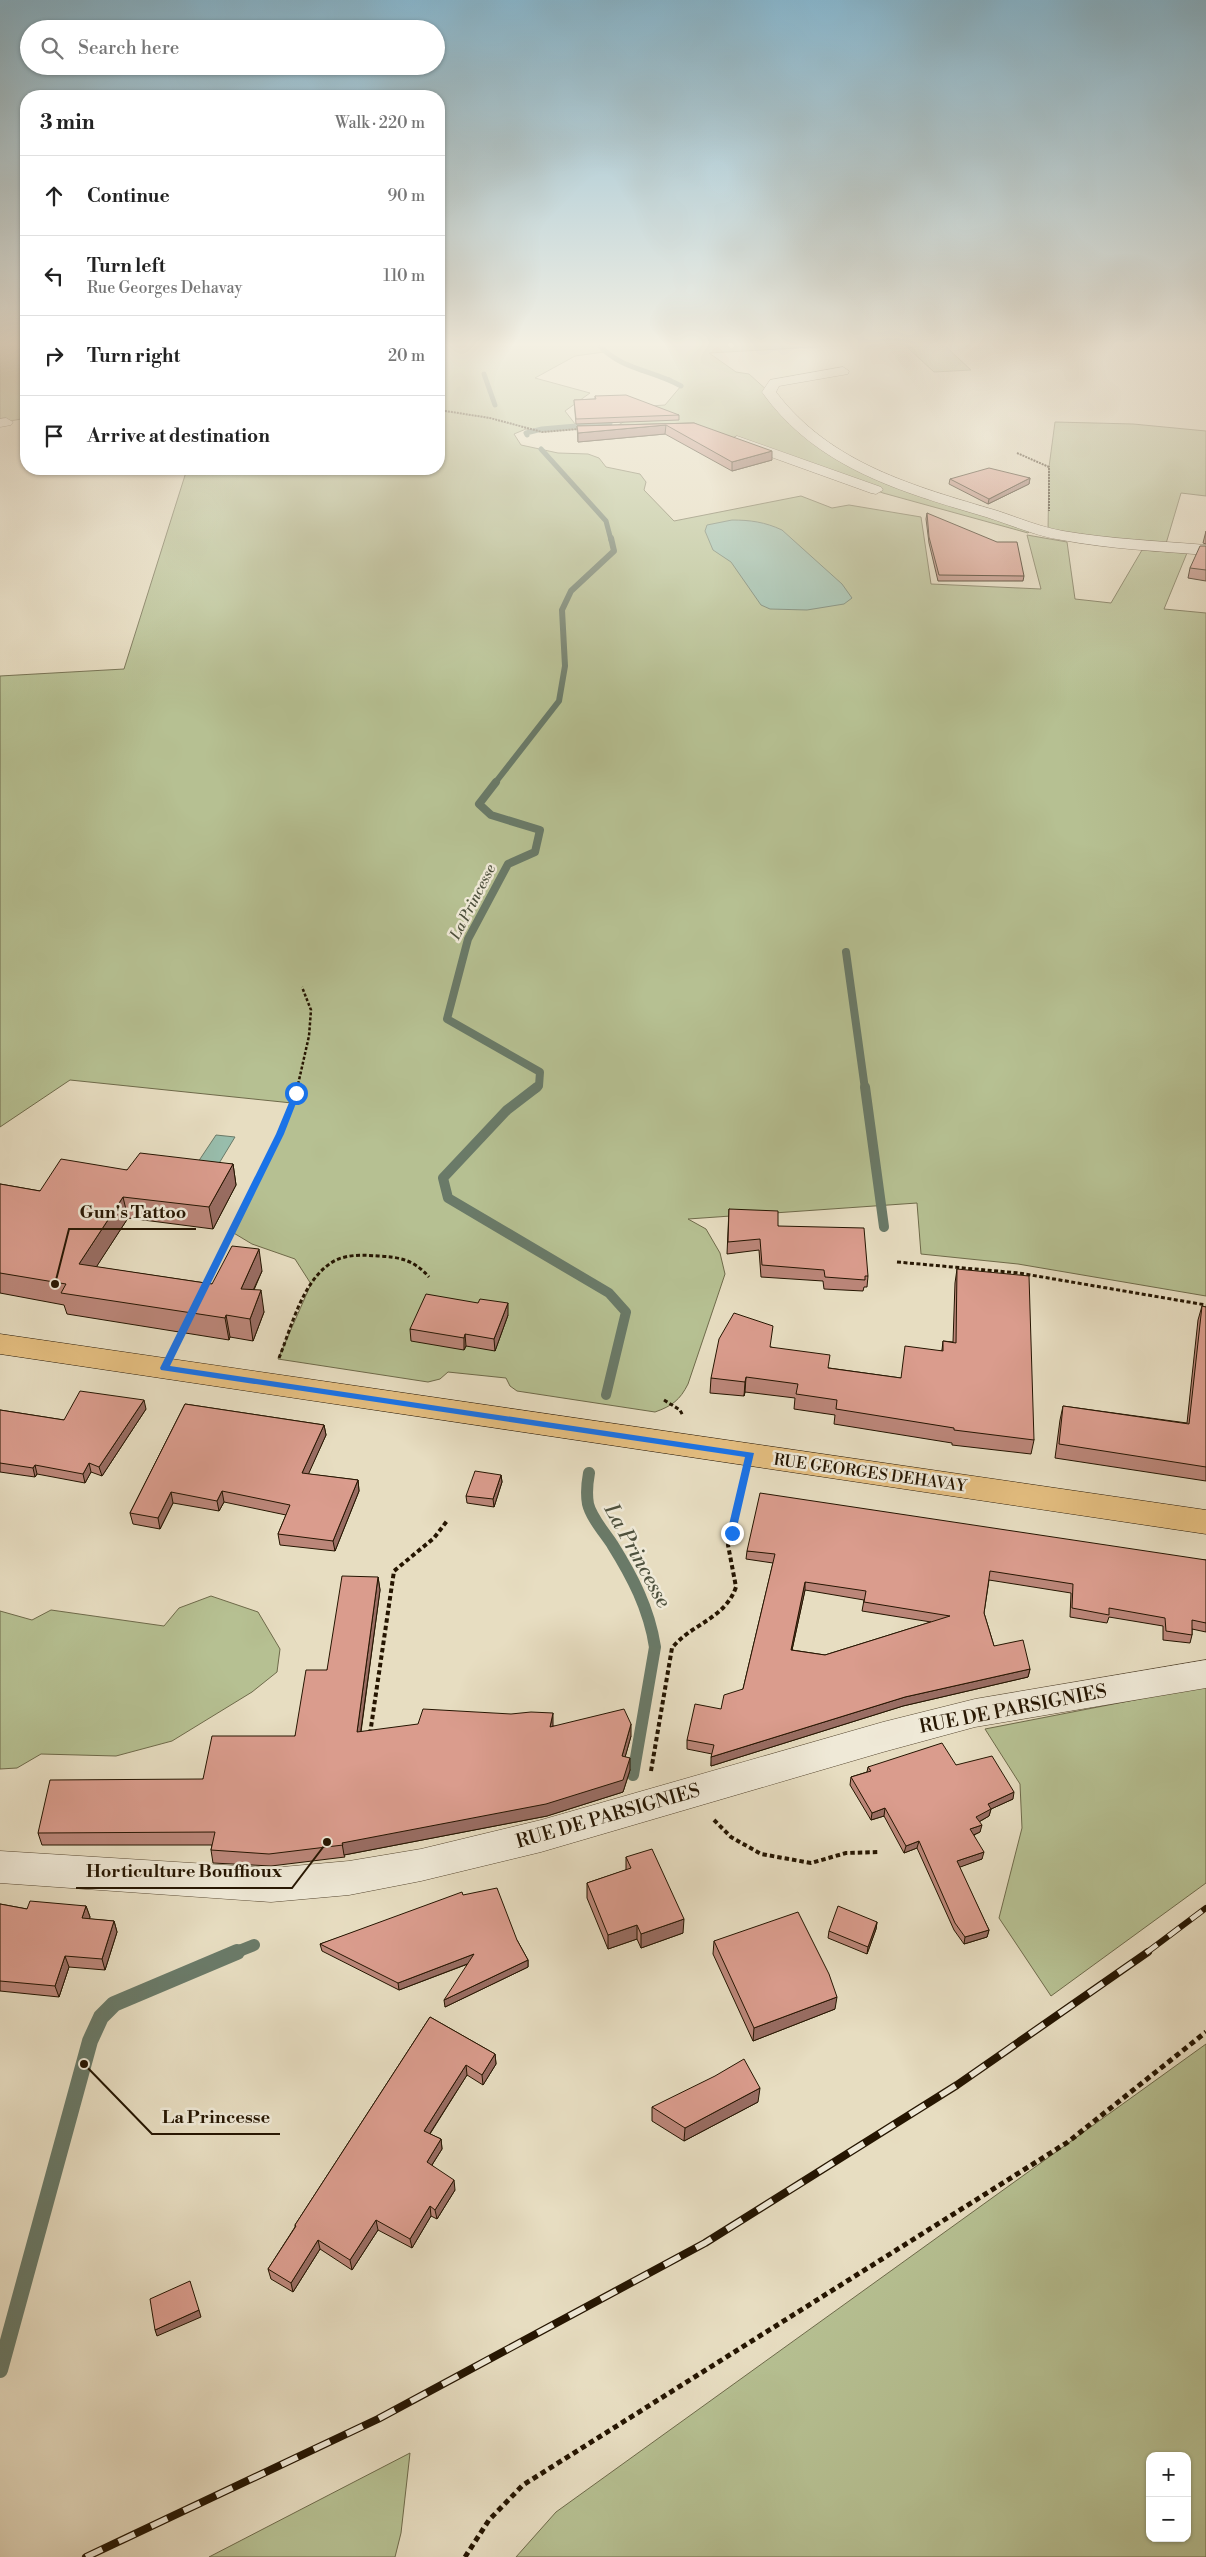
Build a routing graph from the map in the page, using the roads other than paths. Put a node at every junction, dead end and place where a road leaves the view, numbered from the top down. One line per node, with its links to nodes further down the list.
1 (803, 464): 3 (street)
2 (857, 464): 3 (street)
3 (1054, 533): 4 (street)
4 (1206, 550)
5 (0, 1344): 6 (main road, RUE GEORGES DEHAVAY)
6 (1206, 1522)
7 (1206, 1674): 8 (street, RUE DE PARSIGNIES)
8 (0, 1866)

